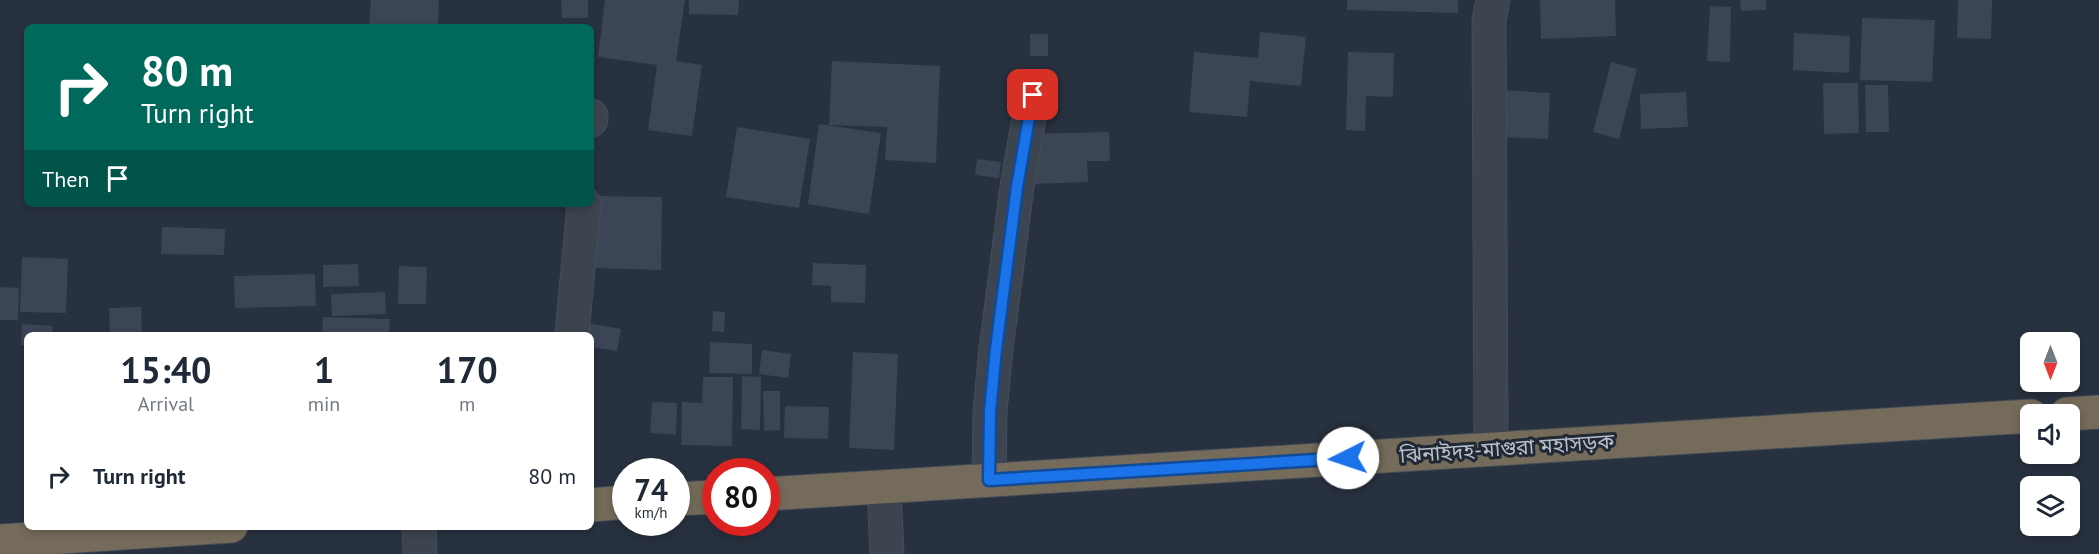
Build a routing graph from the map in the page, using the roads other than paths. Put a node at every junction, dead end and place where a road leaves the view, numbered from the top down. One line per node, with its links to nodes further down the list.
1 (1493, 0): 8 (street)
2 (1033, 95): 9 (street)
3 (584, 207): 4 (street)
4 (572, 332)
5 (2099, 412): 6 (highway)
6 (2080, 413)
7 (2020, 417): 8 (highway, ঝিনাইদহ-মাগুরা মহাসড়ক)
8 (1491, 449): 9 (highway, ঝিনাইদহ-মাগুরা মহাসড়ক)
9 (989, 480): 10 (highway, ঝিনাইদহ-মাগুরা মহাসড়ক)
10 (884, 487): 11 (highway, ঝিনাইদহ-মাগুরা মহাসড়ক); 18 (street)
11 (780, 493)
12 (612, 503): 13 (highway)
13 (594, 505)
14 (169, 530): 16 (highway)
15 (419, 530): 17 (street)
16 (0, 541)
17 (420, 554)
18 (887, 554)

